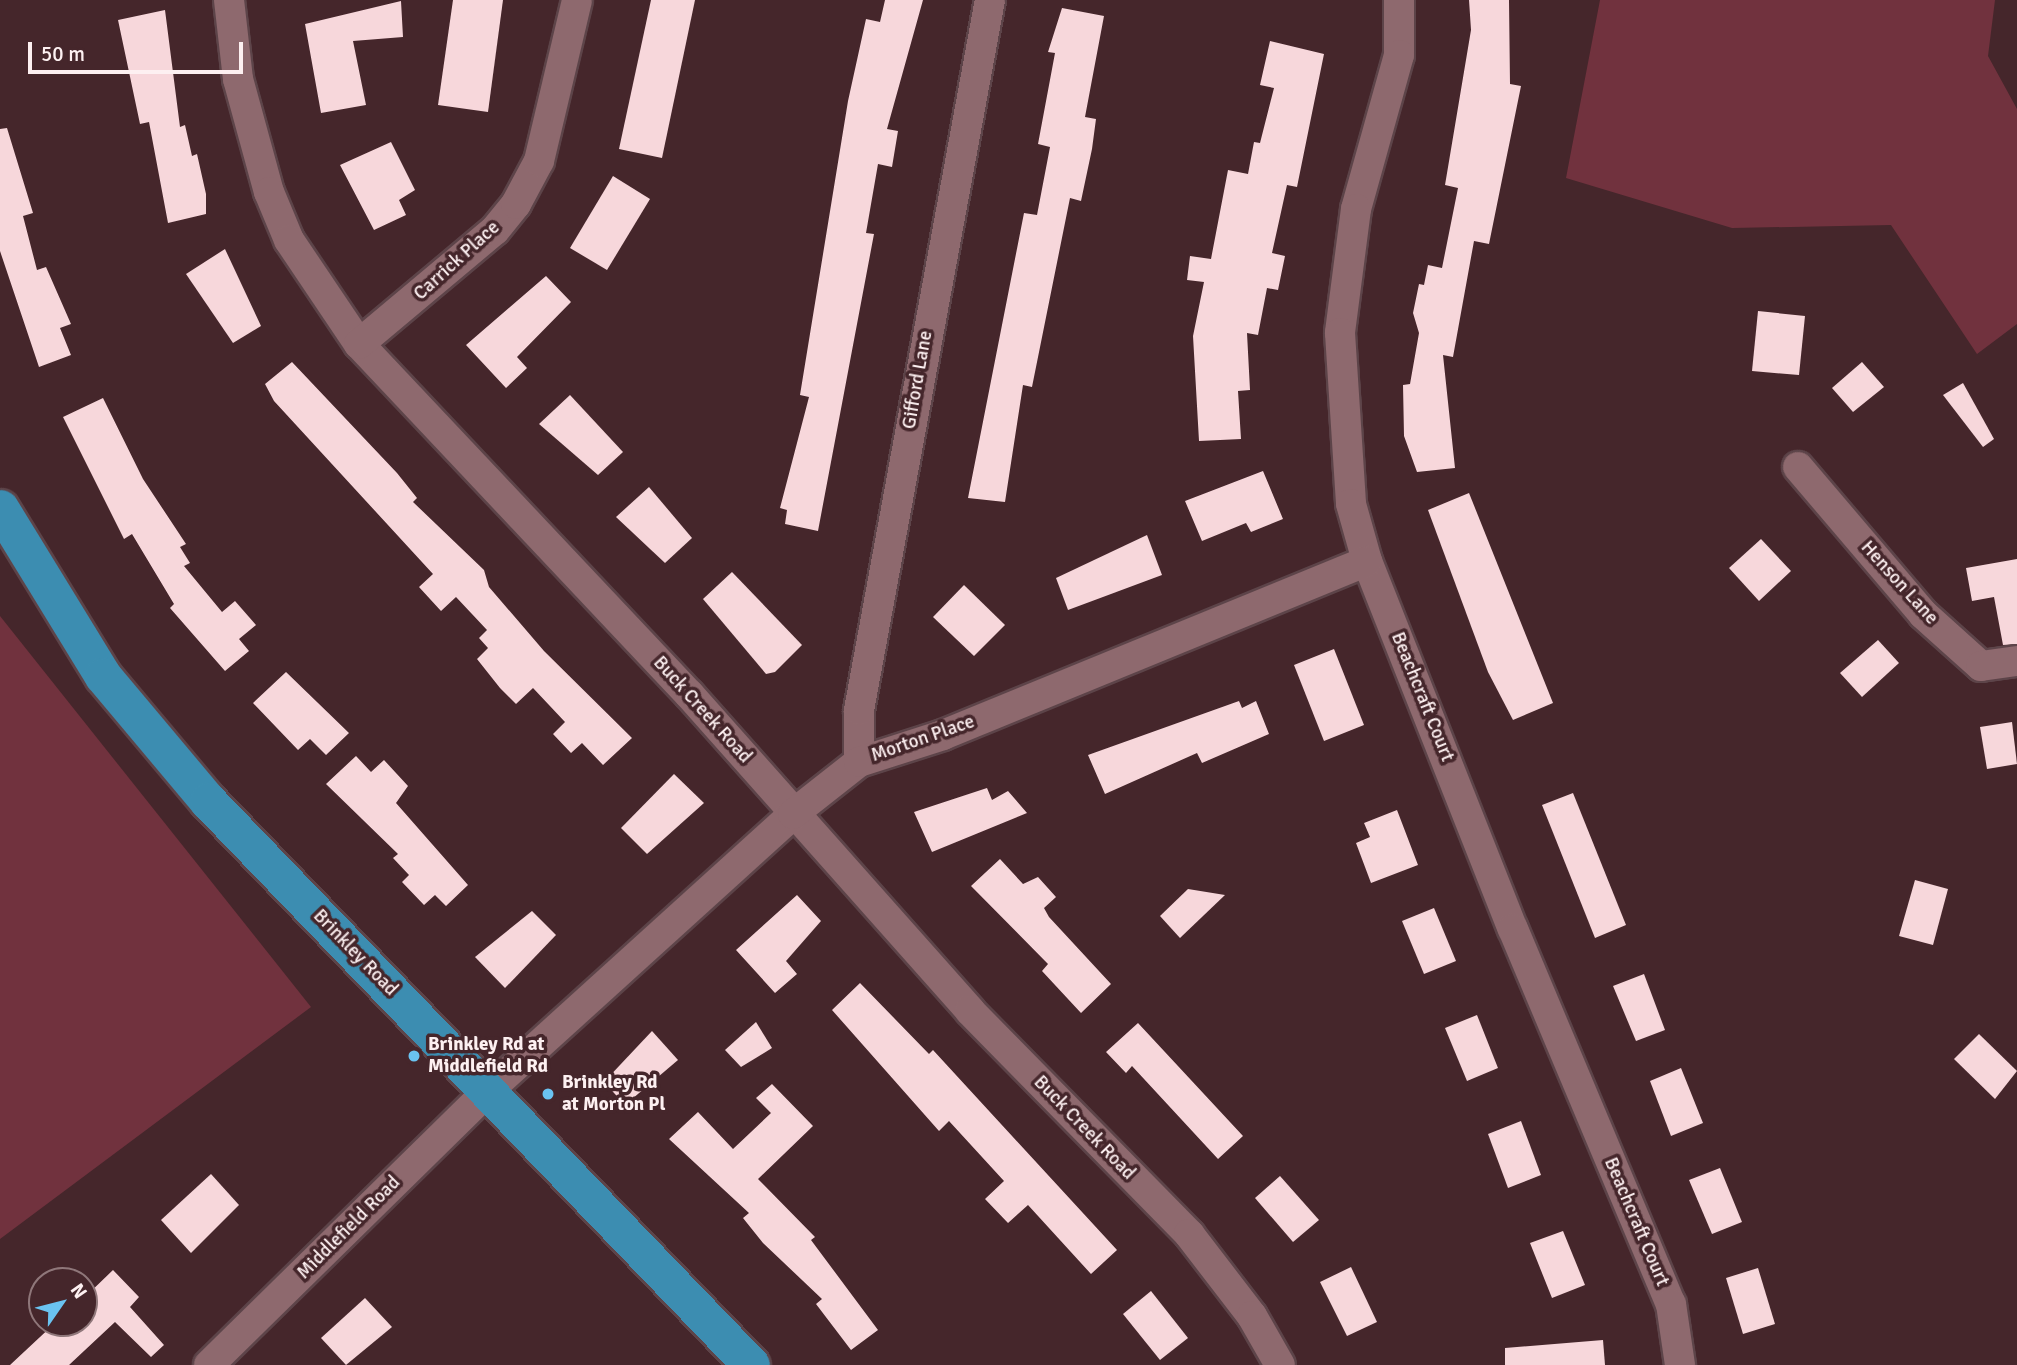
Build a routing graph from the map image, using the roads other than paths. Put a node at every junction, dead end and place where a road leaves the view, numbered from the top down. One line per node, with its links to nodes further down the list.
1 (229, 0): 5 (street, Buck Creek Road)
2 (578, 0): 5 (street, Carrick Place)
3 (990, 0): 10 (street, Gifford Lane)
4 (1399, 0): 8 (street, Beachcraft Court)
5 (359, 344): 11 (street, Buck Creek Road)
6 (1798, 467): 9 (street, Henson Lane)
7 (0, 508): 12 (main road, Brinkley Road)
8 (1367, 561): 10 (street, Morton Place); 16 (street, Beachcraft Court)
9 (2017, 661)
10 (859, 762): 11 (street, Morton Place)
11 (793, 814): 12 (street, Morton Place); 15 (street, Buck Creek Road)
12 (489, 1090): 13 (street, Middlefield Road); 14 (main road, Brinkley Road)
13 (209, 1365)
14 (751, 1365)
15 (1280, 1365)
16 (1680, 1365)

